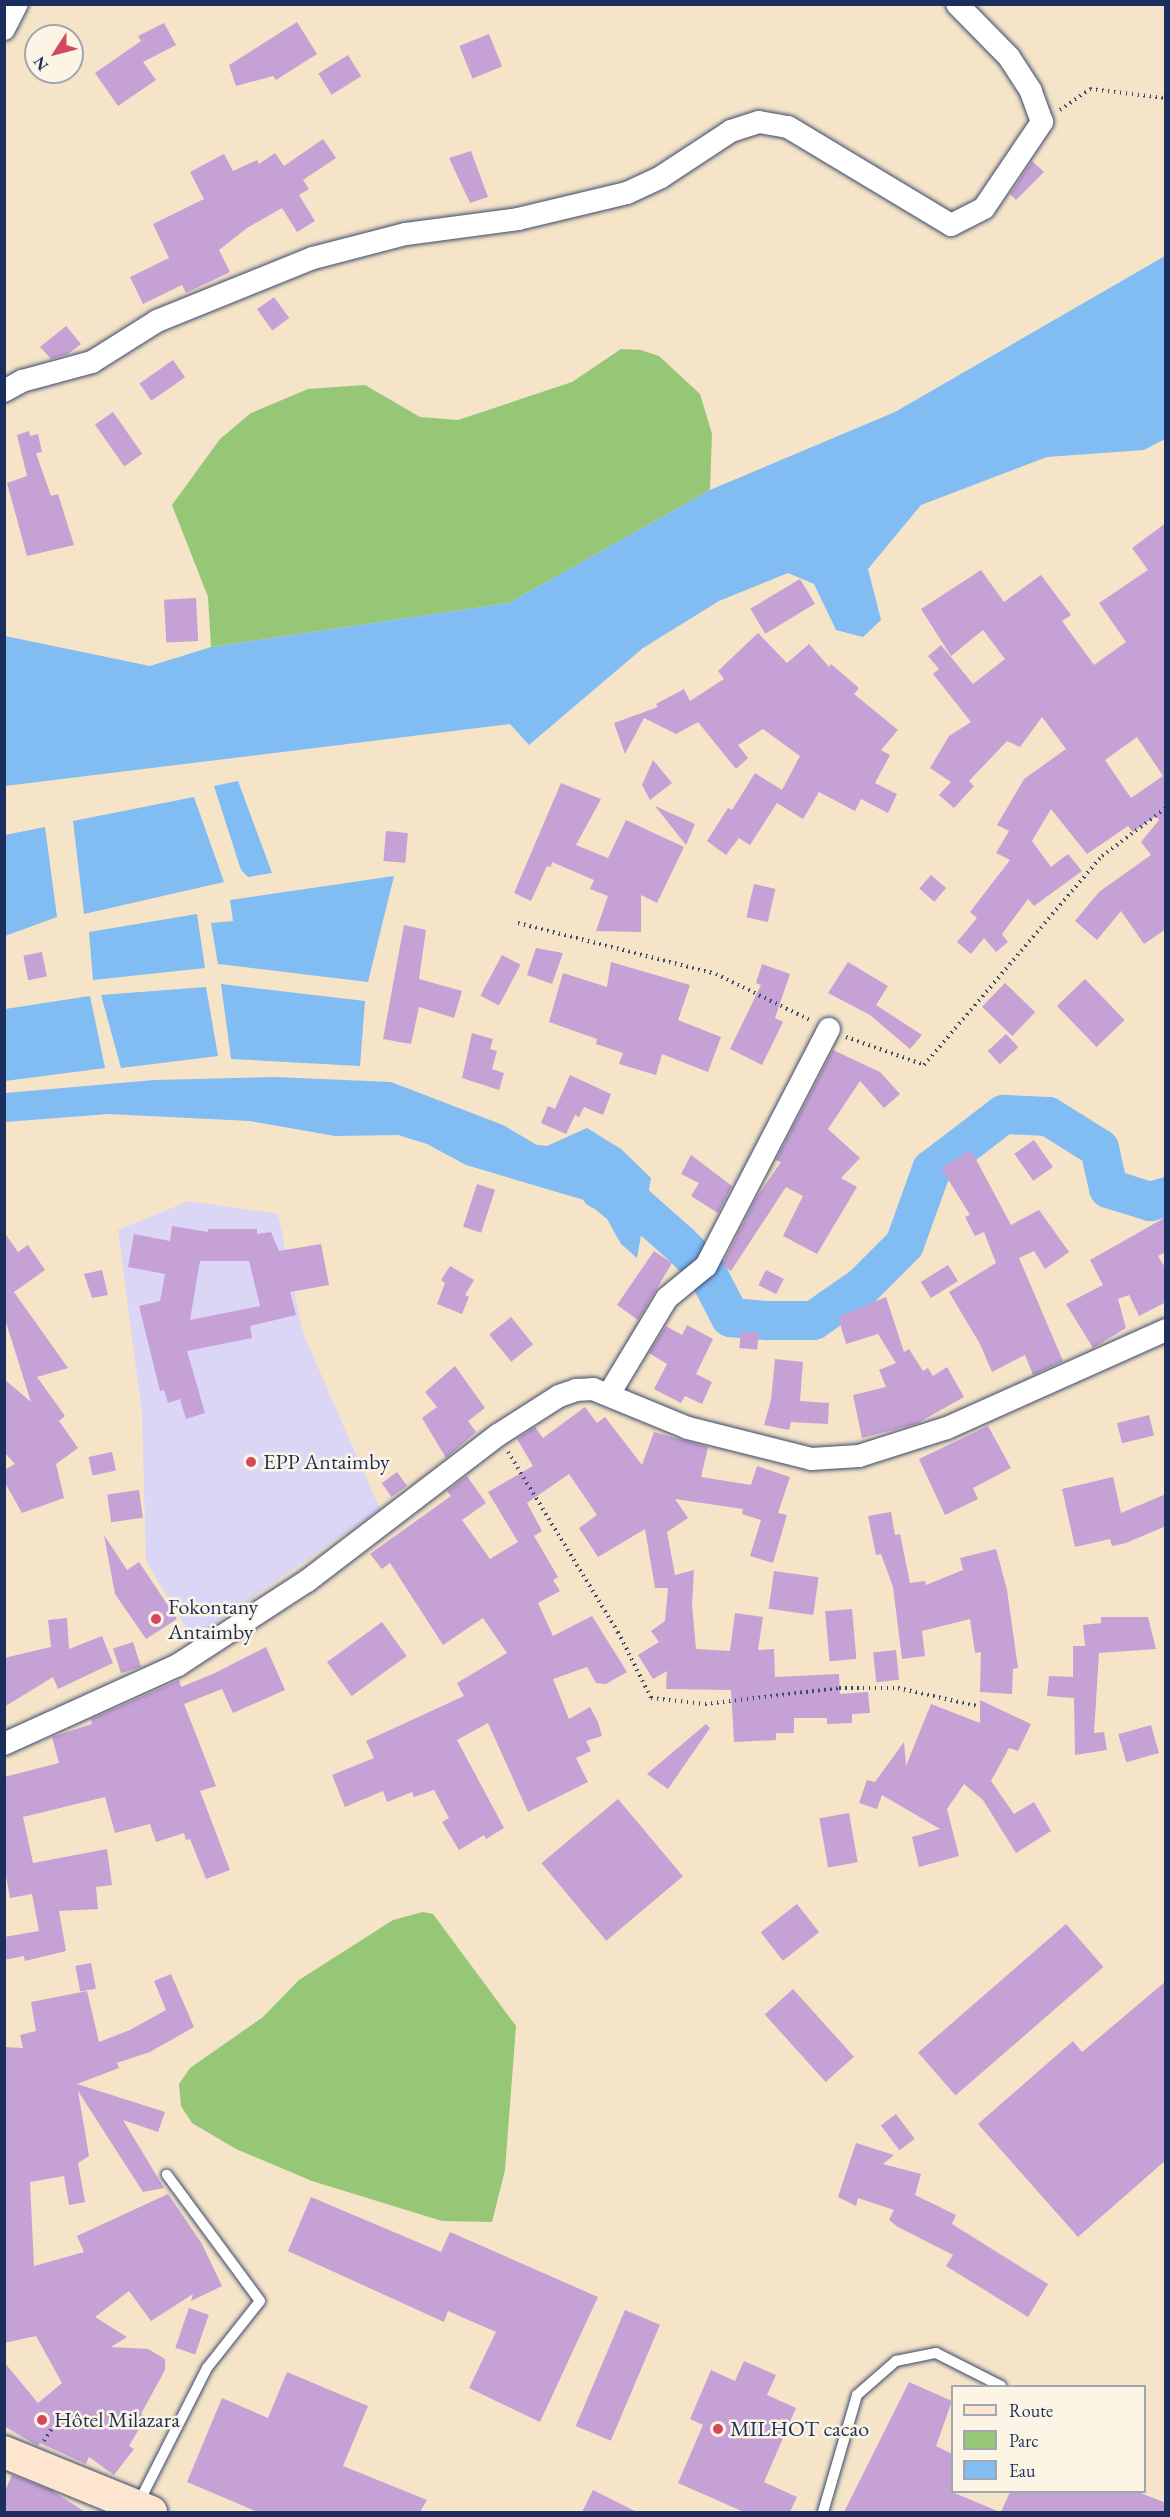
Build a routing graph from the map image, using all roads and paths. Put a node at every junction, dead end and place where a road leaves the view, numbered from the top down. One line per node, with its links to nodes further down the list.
1 (17, 4): 3 (street)
2 (957, 4): 5 (street)
3 (4, 29)
4 (1166, 98): 5 (path)
5 (1042, 122): 6 (street)
6 (4, 391)
7 (1166, 808): 9 (path)
8 (518, 923): 9 (path)
9 (829, 1029): 11 (street)
10 (1166, 1330): 11 (street)
11 (609, 1394): 12 (street)
12 (498, 1435): 13 (path); 14 (street)
13 (977, 1706)
14 (4, 1744)
15 (167, 2175): 20 (lane)
16 (999, 2385): 21 (lane)
17 (53, 2426): 18 (path)
18 (41, 2446)
19 (4, 2452): 20 (main road)
20 (144, 2510)
21 (823, 2512)

